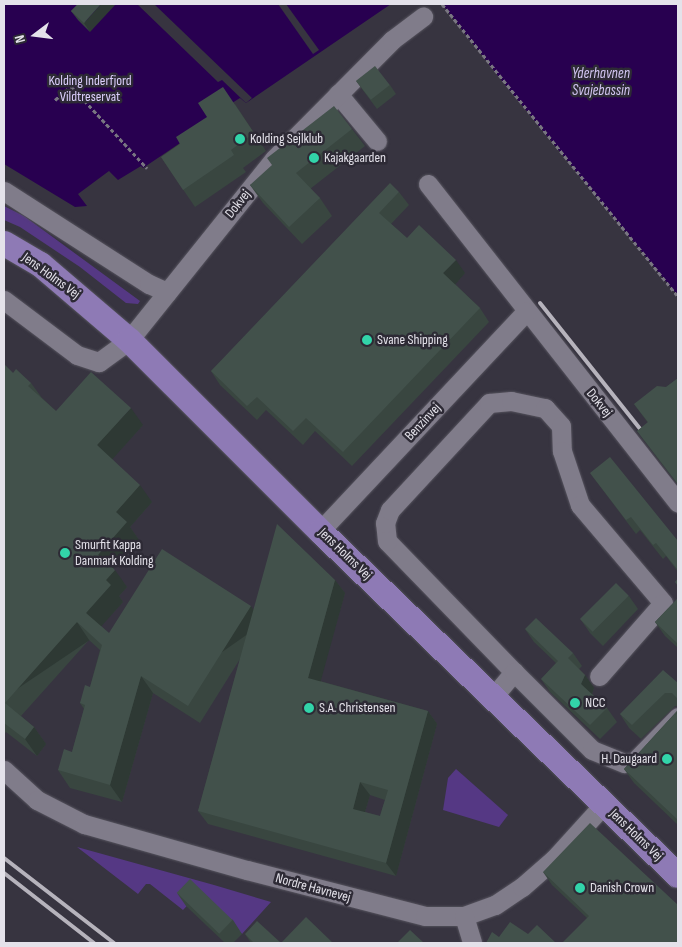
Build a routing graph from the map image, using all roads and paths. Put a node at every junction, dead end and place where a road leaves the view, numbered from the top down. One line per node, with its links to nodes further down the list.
1 (442, 4): 11 (path)
2 (423, 17): 3 (street, Dokvej)
3 (338, 94): 5 (street); 10 (street, Dokvej)
4 (55, 100): 6 (path)
5 (377, 141)
6 (147, 168)
7 (428, 184): 13 (street, Dokvej)
8 (4, 191): 10 (street)
9 (4, 243): 14 (main road, Jens Holms Vej)
10 (167, 292): 14 (street, Dokvej)
11 (678, 296)
12 (4, 300): 14 (street, Dokvej)
13 (526, 312): 15 (street, Dokvej); 16 (street, Benzinvej)
14 (129, 340): 16 (main road, Jens Holms Vej)
15 (678, 503)
16 (320, 531): 19 (main road, Jens Holms Vej)
17 (514, 672): 18 (street); 19 (street); 20 (street)
18 (599, 676)
19 (493, 697): 22 (main road, Jens Holms Vej)
20 (678, 717)
21 (4, 770): 24 (street, Nordre Havnevej)
22 (604, 804): 23 (main road, Jens Holms Vej); 24 (street, Nordre Havnevej)
23 (678, 875)
24 (464, 916): 25 (street)
25 (472, 943)

